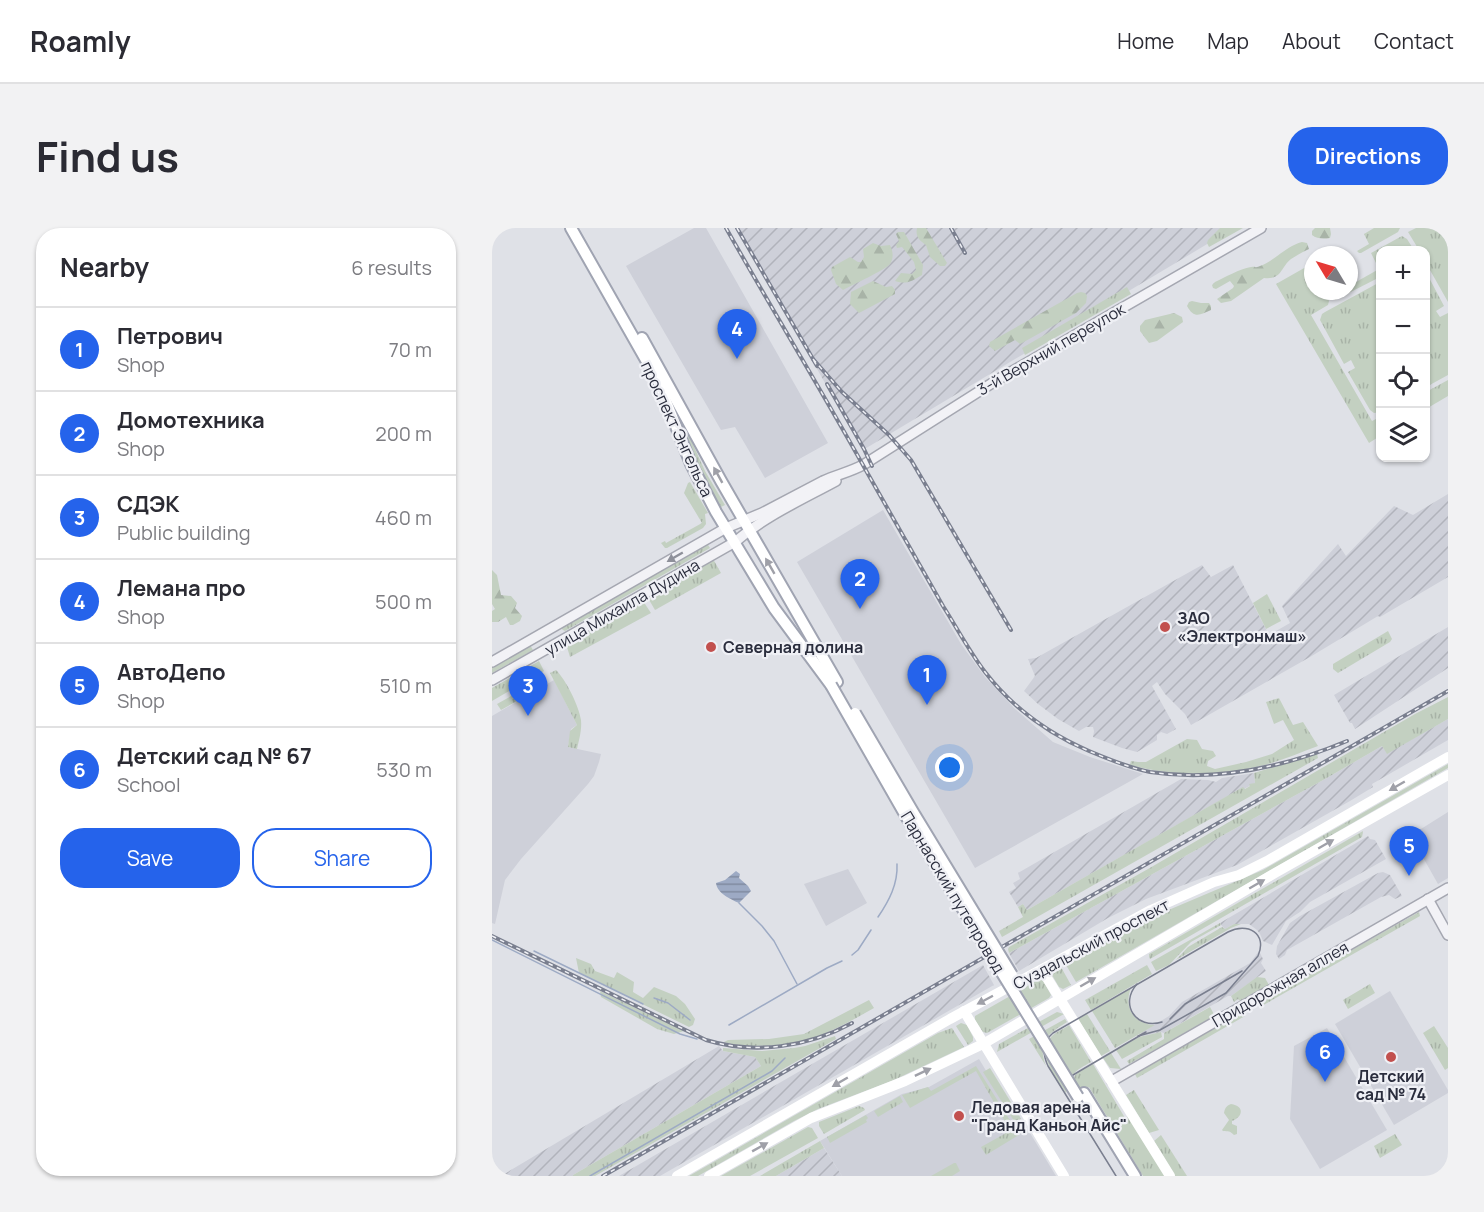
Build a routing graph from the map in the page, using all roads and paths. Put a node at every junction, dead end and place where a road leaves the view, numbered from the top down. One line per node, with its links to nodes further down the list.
1 (571, 228): 5 (main road, проспект Энгельса)
2 (579, 228): 4 (main road, проспект Энгельса, one-way to 2)
3 (1261, 228): 4 (street, 3-й Верхний переулок)
4 (747, 525): 5 (street, улица Михаила Дудина); 6 (street, улица Михаила Дудина); 9 (main road, проспект Энгельса, one-way to 4)
5 (726, 528): 6 (main road, проспект Энгельса); 7 (street, улица Михаила Дудина, one-way to 7)
6 (735, 542): 8 (street, улица Михаила Дудина); 9 (main road, проспект Энгельса)
7 (492, 662)
8 (492, 680)
9 (834, 683): 20 (main road, Парнасский путепровод, bridge)
10 (1448, 757): 15 (main road, Суздальский проспект, one-way to 15)
11 (1448, 775): 16 (main road, Суздальский проспект, one-way to 11)
12 (1448, 888): 13 (street, Придорожная аллея)
13 (1428, 899): 14 (street); 19 (street, Придорожная аллея)
14 (1448, 935)
15 (1042, 970): 16 (main road); 17 (main road, Суздальский проспект, one-way to 17)
16 (1061, 998): 18 (main road, Суздальский проспект); 19 (main road)
17 (964, 1011): 18 (main road); 21 (main road, Суздальский проспект, one-way to 21)
18 (983, 1044): 22 (main road, Суздальский проспект, one-way to 18); 23 (main road)
19 (1112, 1081): 26 (main road)
20 (1081, 1095): 24 (main road); 25 (main road)
21 (677, 1176)
22 (709, 1176)
23 (1064, 1176)
24 (1127, 1176)
25 (1135, 1176)
26 (1170, 1176)

